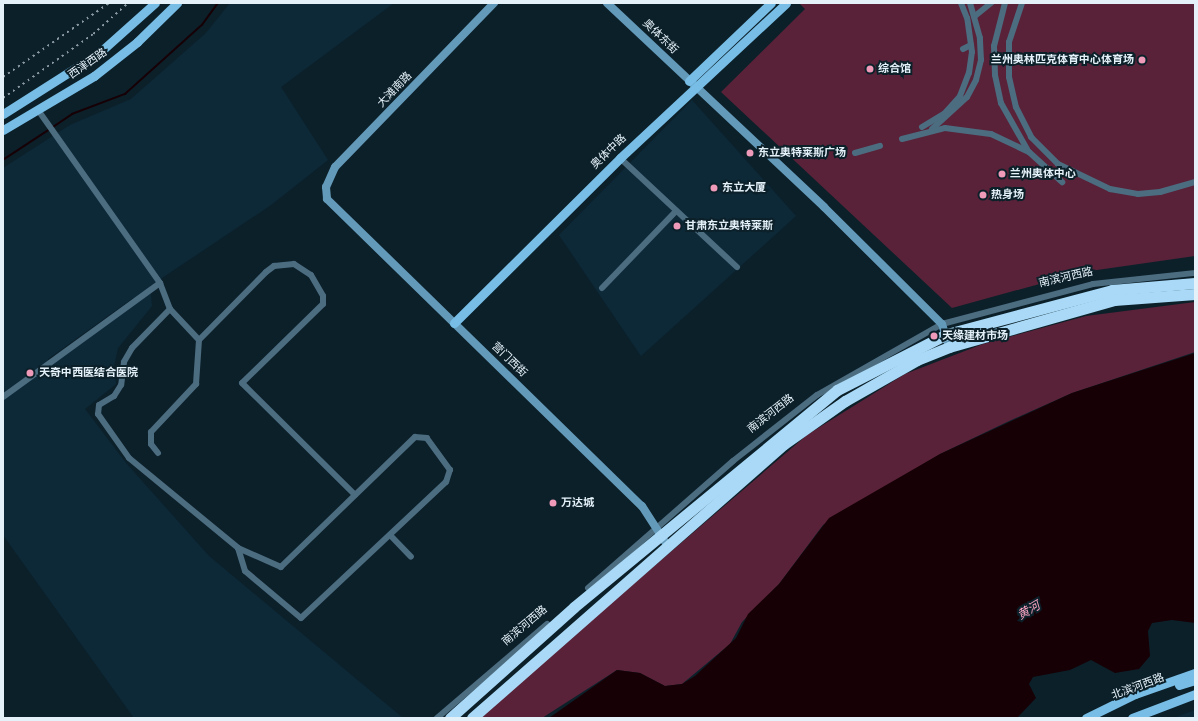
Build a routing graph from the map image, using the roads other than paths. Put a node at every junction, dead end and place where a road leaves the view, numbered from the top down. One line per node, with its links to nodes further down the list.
1 (155, 3): 18 (main road, 西津西路)
2 (177, 3): 17 (main road, 西津西路)
3 (494, 3): 29 (street, 大滩南路)
4 (607, 3): 15 (street, 奥体东街)
5 (771, 3): 15 (main road)
6 (786, 3): 16 (main road, 奥体中路)
7 (961, 3): 13 (street)
8 (970, 3): 12 (street)
9 (991, 3): 12 (street)
10 (1005, 3): 24 (street)
11 (1022, 3): 28 (street)
12 (975, 16): 21 (street)
13 (971, 45): 14 (street); 19 (street)
14 (963, 49)
15 (689, 81): 16 (street, 奥体东街)
16 (696, 88): 26 (main road, 奥体中路); 39 (street, 奥体东街)
17 (38, 110): 20 (main road, 西津西路); 33 (street)
18 (3, 114)
19 (922, 127)
20 (3, 130)
21 (931, 130): 22 (street); 24 (street)
22 (902, 139)
23 (880, 146): 25 (street)
24 (1030, 152): 27 (street)
25 (855, 153)
26 (620, 158): 30 (street); 38 (main road, 奥体中路)
27 (1062, 182)
28 (1195, 182)
29 (327, 199): 38 (street, 营门西街)
30 (676, 211): 31 (street); 35 (street)
31 (737, 267)
32 (1195, 273): 39 (street, 南滨河西路)
33 (160, 283): 37 (street); 43 (street)
34 (1195, 283): 40 (highway, 南滨河西路)
35 (602, 288)
36 (1195, 294): 42 (highway, 南滨河西路)
37 (170, 308): 41 (street); 48 (street)
38 (454, 323): 47 (street, 营门西街)
39 (942, 324): 40 (street, 奥体东街); 47 (street, 南滨河西路)
40 (947, 334): 42 (street, 奥体东街); 47 (highway, 南滨河西路)
41 (198, 340): 44 (street); 45 (street)
42 (949, 347): 47 (highway, 南滨河西路)
43 (3, 398)
44 (158, 453)
45 (355, 495): 46 (street); 48 (street)
46 (390, 535): 48 (street); 49 (street)
47 (661, 537): 50 (highway, 南滨河西路); 51 (highway, 南滨河西路)
48 (238, 548)
49 (411, 557)
50 (573, 605): 51 (street); 55 (street, 南滨河西路); 56 (highway, 南滨河西路)
51 (584, 618): 57 (highway, 南滨河西路)
52 (1195, 673): 58 (main road)
53 (1195, 680): 59 (main road, 北滨河西路)
54 (1195, 694): 60 (main road)
55 (437, 718)
56 (450, 718)
57 (472, 718)
58 (1086, 718)
59 (1090, 718)
60 (1132, 718)

